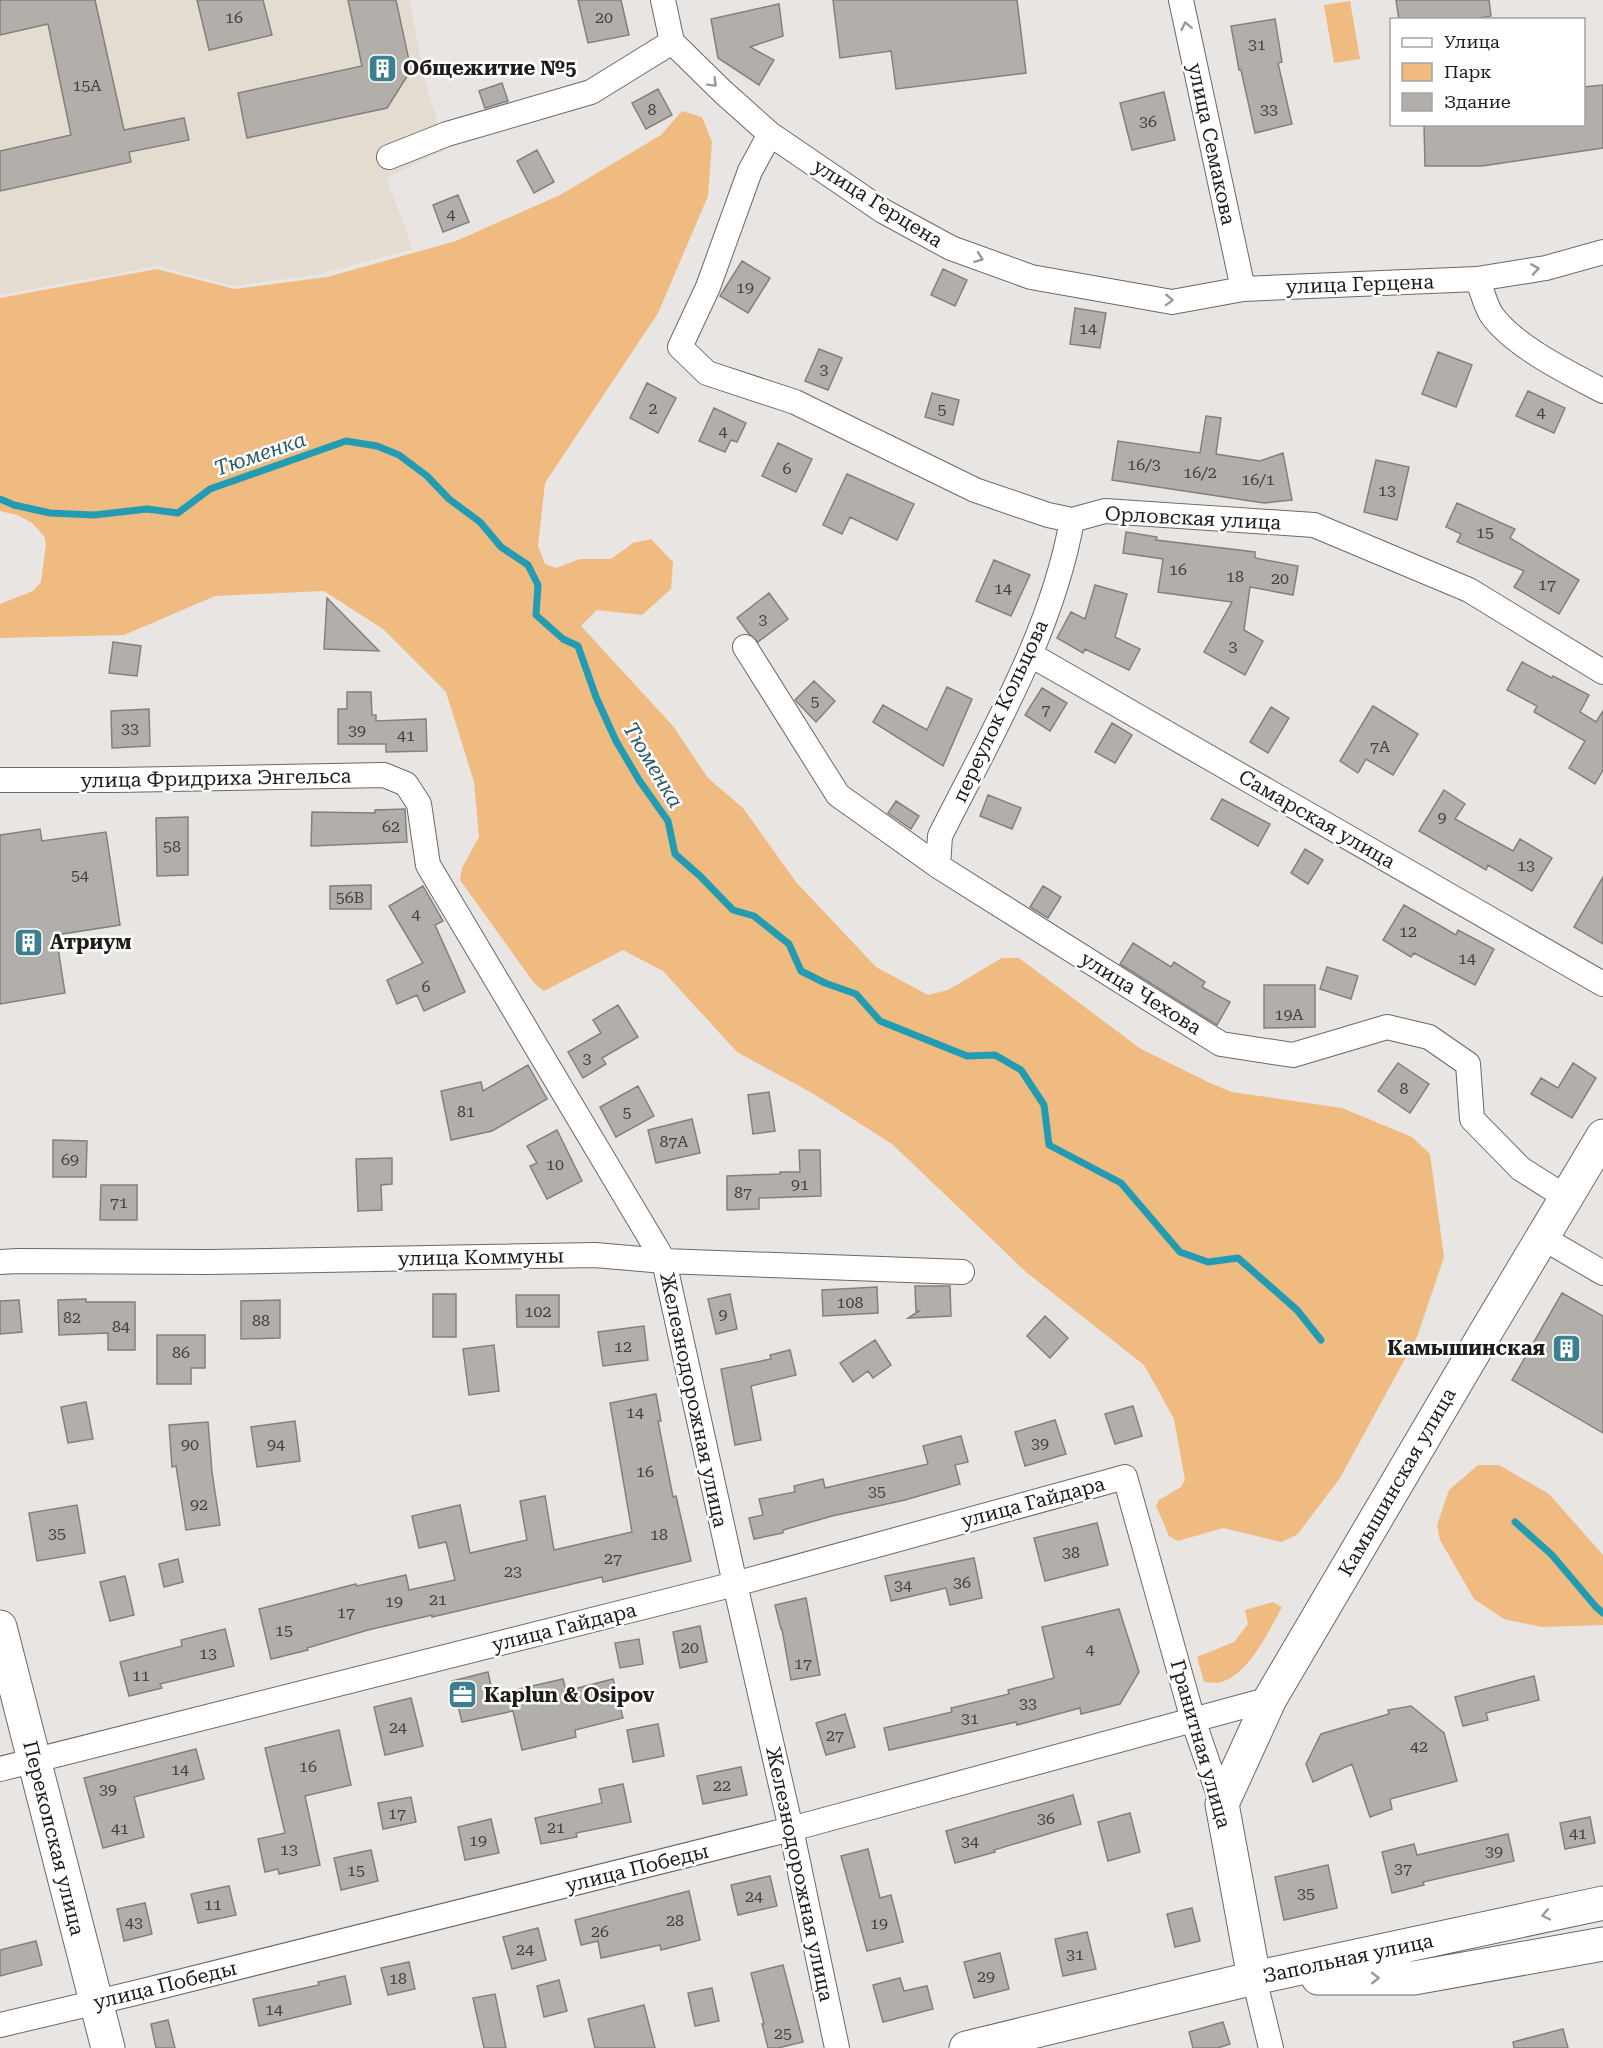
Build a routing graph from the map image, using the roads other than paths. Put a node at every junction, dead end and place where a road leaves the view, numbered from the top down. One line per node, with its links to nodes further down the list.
1 (663, 0): 3 (street)
2 (1181, 0): 8 (street, улица Семакова, one-way to 2)
3 (672, 42): 4 (street, улица Герцена, one-way to 4); 5 (street)
4 (770, 134): 8 (street, улица Герцена, one-way to 8); 10 (street, Орловская улица)
5 (389, 157)
6 (1603, 252): 7 (street, улица Герцена, one-way to 6)
7 (1477, 279): 8 (street, улица Герцена); 9 (street)
8 (1243, 289)
9 (1603, 391)
10 (1072, 520): 12 (street, переулок Кольцова); 13 (street, Орловская улица)
11 (745, 647): 16 (street, улица Чехова)
12 (1031, 655): 16 (street, переулок Кольцова); 17 (street, Самарская улица)
13 (1603, 672)
14 (0, 780): 15 (street, улица Фридриха Энгельса)
15 (419, 804): 21 (street, Железнодорожная улица)
16 (938, 866): 19 (street, улица Чехова)
17 (1603, 984)
18 (1603, 1136): 19 (street, Камышинская улица)
19 (1567, 1198): 20 (street, Камышинская улица)
20 (1543, 1238): 24 (street); 28 (street, Камышинская улица)
21 (664, 1261): 22 (street, улица Коммуны); 23 (street, улица Коммуны); 26 (street, Железнодорожная улица)
22 (0, 1262)
23 (962, 1272)
24 (1603, 1273)
25 (1125, 1478): 26 (street, улица Гайдара); 29 (street, Гранитная улица)
26 (735, 1584): 30 (street, улица Гайдара); 33 (street, Железнодорожная улица)
27 (0, 1627): 30 (street, Перекопская улица)
28 (1270, 1699): 29 (street, улица Победы); 32 (street, Камышинская улица)
29 (1193, 1720): 32 (street, Гранитная улица); 33 (street, улица Победы)
30 (34, 1760): 31 (street, улица Гайдара); 37 (street, Перекопская улица)
31 (0, 1768)
32 (1222, 1803): 36 (street, Гранитная улица)
33 (791, 1829): 37 (street, улица Победы); 40 (street, Железнодорожная улица)
34 (1603, 1903): 36 (street, Запольная улица, one-way to 36)
35 (1603, 1944): 36 (street, Запольная улица, one-way to 35)
36 (1254, 1978): 41 (street); 42 (street, Гранитная улица)
37 (96, 2002): 38 (street, улица Победы); 39 (street, Перекопская улица)
38 (0, 2025)
39 (108, 2048)
40 (837, 2048)
41 (966, 2048)
42 (1271, 2048)

